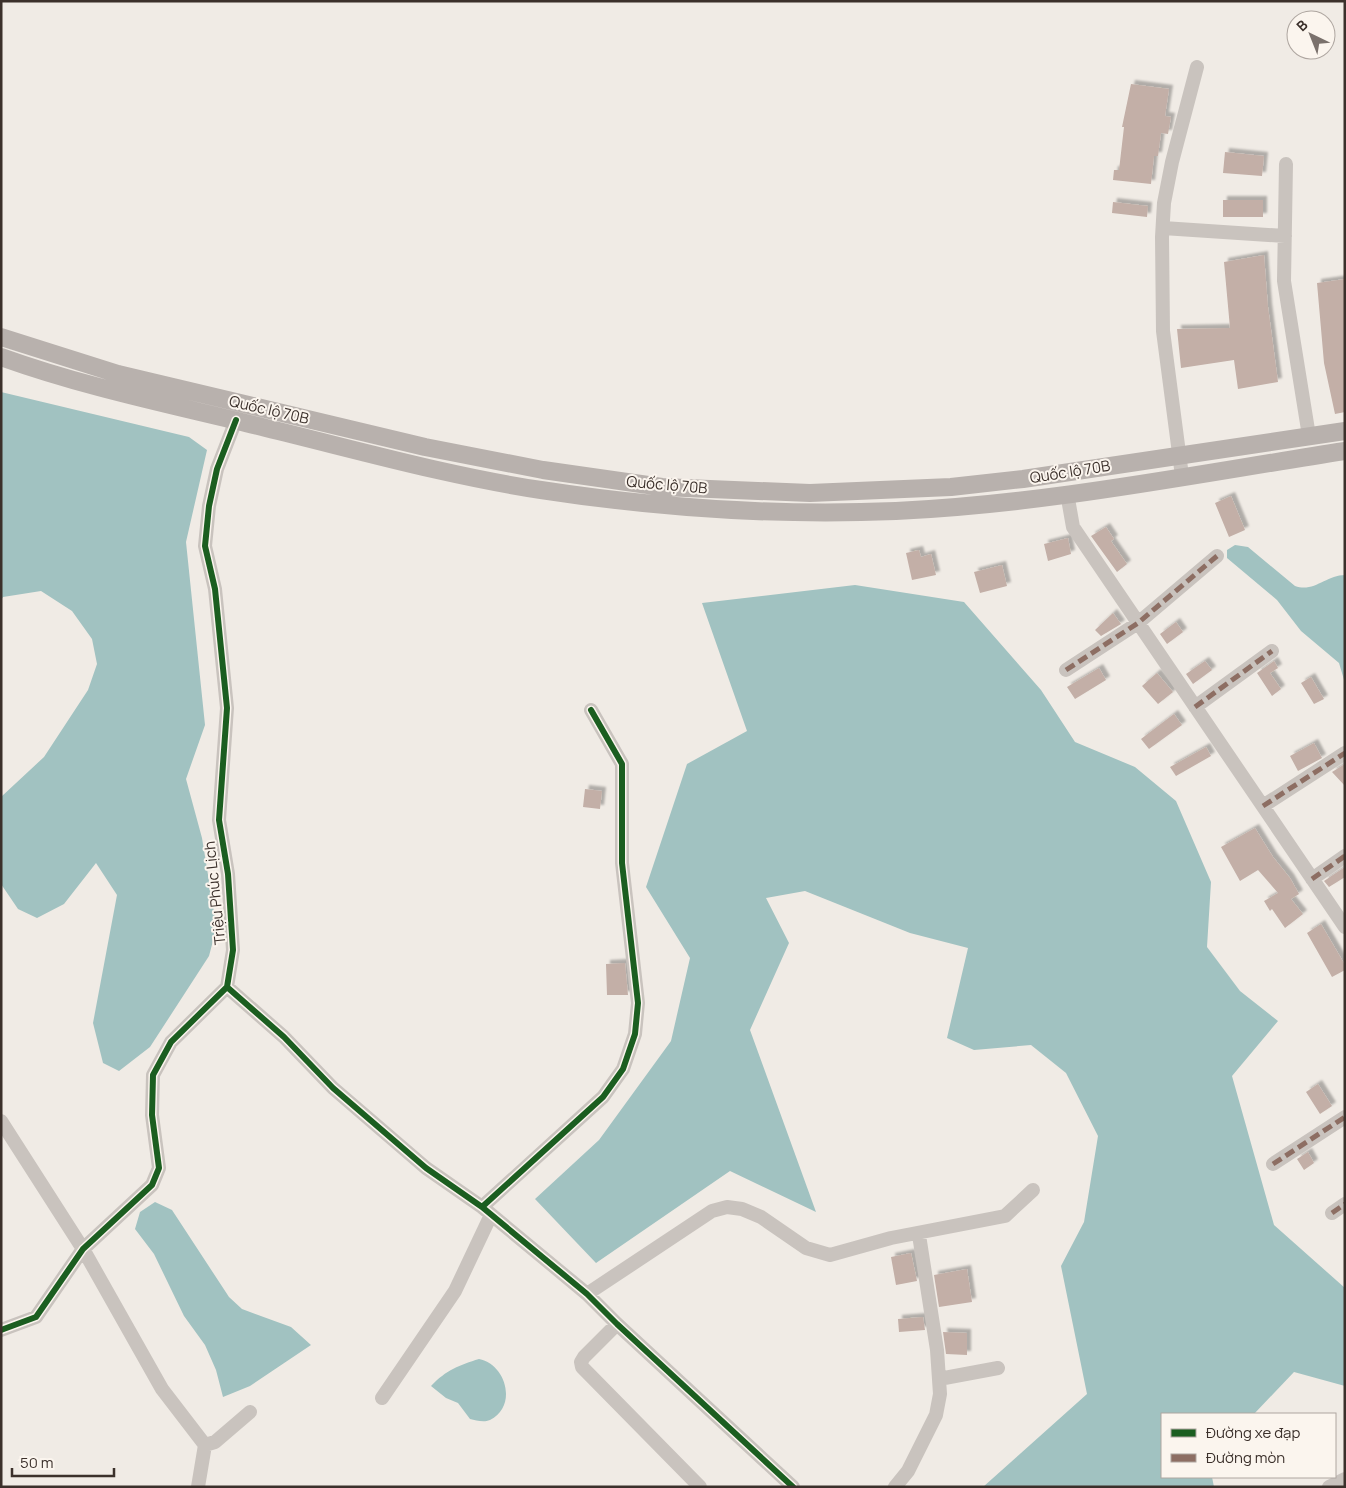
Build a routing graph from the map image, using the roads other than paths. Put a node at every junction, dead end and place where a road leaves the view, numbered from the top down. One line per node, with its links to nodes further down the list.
1 (1197, 67): 3 (street)
2 (1286, 164): 4 (street)
3 (1163, 228): 4 (street); 12 (street)
4 (1285, 236): 9 (street)
5 (1, 337): 10 (main road, Quốc lộ 70B)
6 (1, 357): 7 (main road, Quốc lộ 70B)
7 (236, 420): 13 (main road, Quốc lộ 70B); 27 (street, Triệu Phúc Lịch)
8 (1345, 431): 9 (main road, Quốc lộ 70B)
9 (1309, 436): 12 (main road, Quốc lộ 70B)
10 (425, 446): 12 (main road, Quốc lộ 70B); 13 (main road)
11 (1345, 451): 14 (main road, Quốc lộ 70B)
12 (1187, 455): 14 (main road)
13 (421, 466): 15 (main road, Quốc lộ 70B)
14 (1189, 475): 15 (main road, Quốc lộ 70B)
15 (1068, 493): 17 (street)
16 (1217, 556): 17 (street)
17 (1138, 623): 19 (street); 20 (street)
18 (1272, 652): 20 (street)
19 (1066, 670)
20 (1195, 707): 23 (street)
21 (591, 710): 33 (street)
22 (1345, 753): 23 (street)
23 (1263, 806): 25 (street)
24 (1345, 856): 25 (street)
25 (1312, 879): 26 (street)
26 (1345, 927)
27 (226, 987): 33 (street); 36 (street)
28 (1345, 1117): 30 (street)
29 (1, 1121): 36 (street)
30 (1273, 1164)
31 (1033, 1190): 35 (street)
32 (1345, 1204): 34 (street)
33 (486, 1211): 37 (street); 42 (street)
34 (1332, 1213)
35 (919, 1234): 37 (street); 41 (street)
36 (83, 1250): 39 (street); 44 (street)
37 (587, 1294): 38 (street)
38 (617, 1324): 46 (street); 47 (street)
39 (1, 1330)
40 (998, 1368): 41 (street)
41 (939, 1379): 48 (street)
42 (382, 1398)
43 (250, 1412): 44 (street)
44 (205, 1445): 45 (street)
45 (198, 1487)
46 (700, 1487)
47 (793, 1487)
48 (895, 1487)

